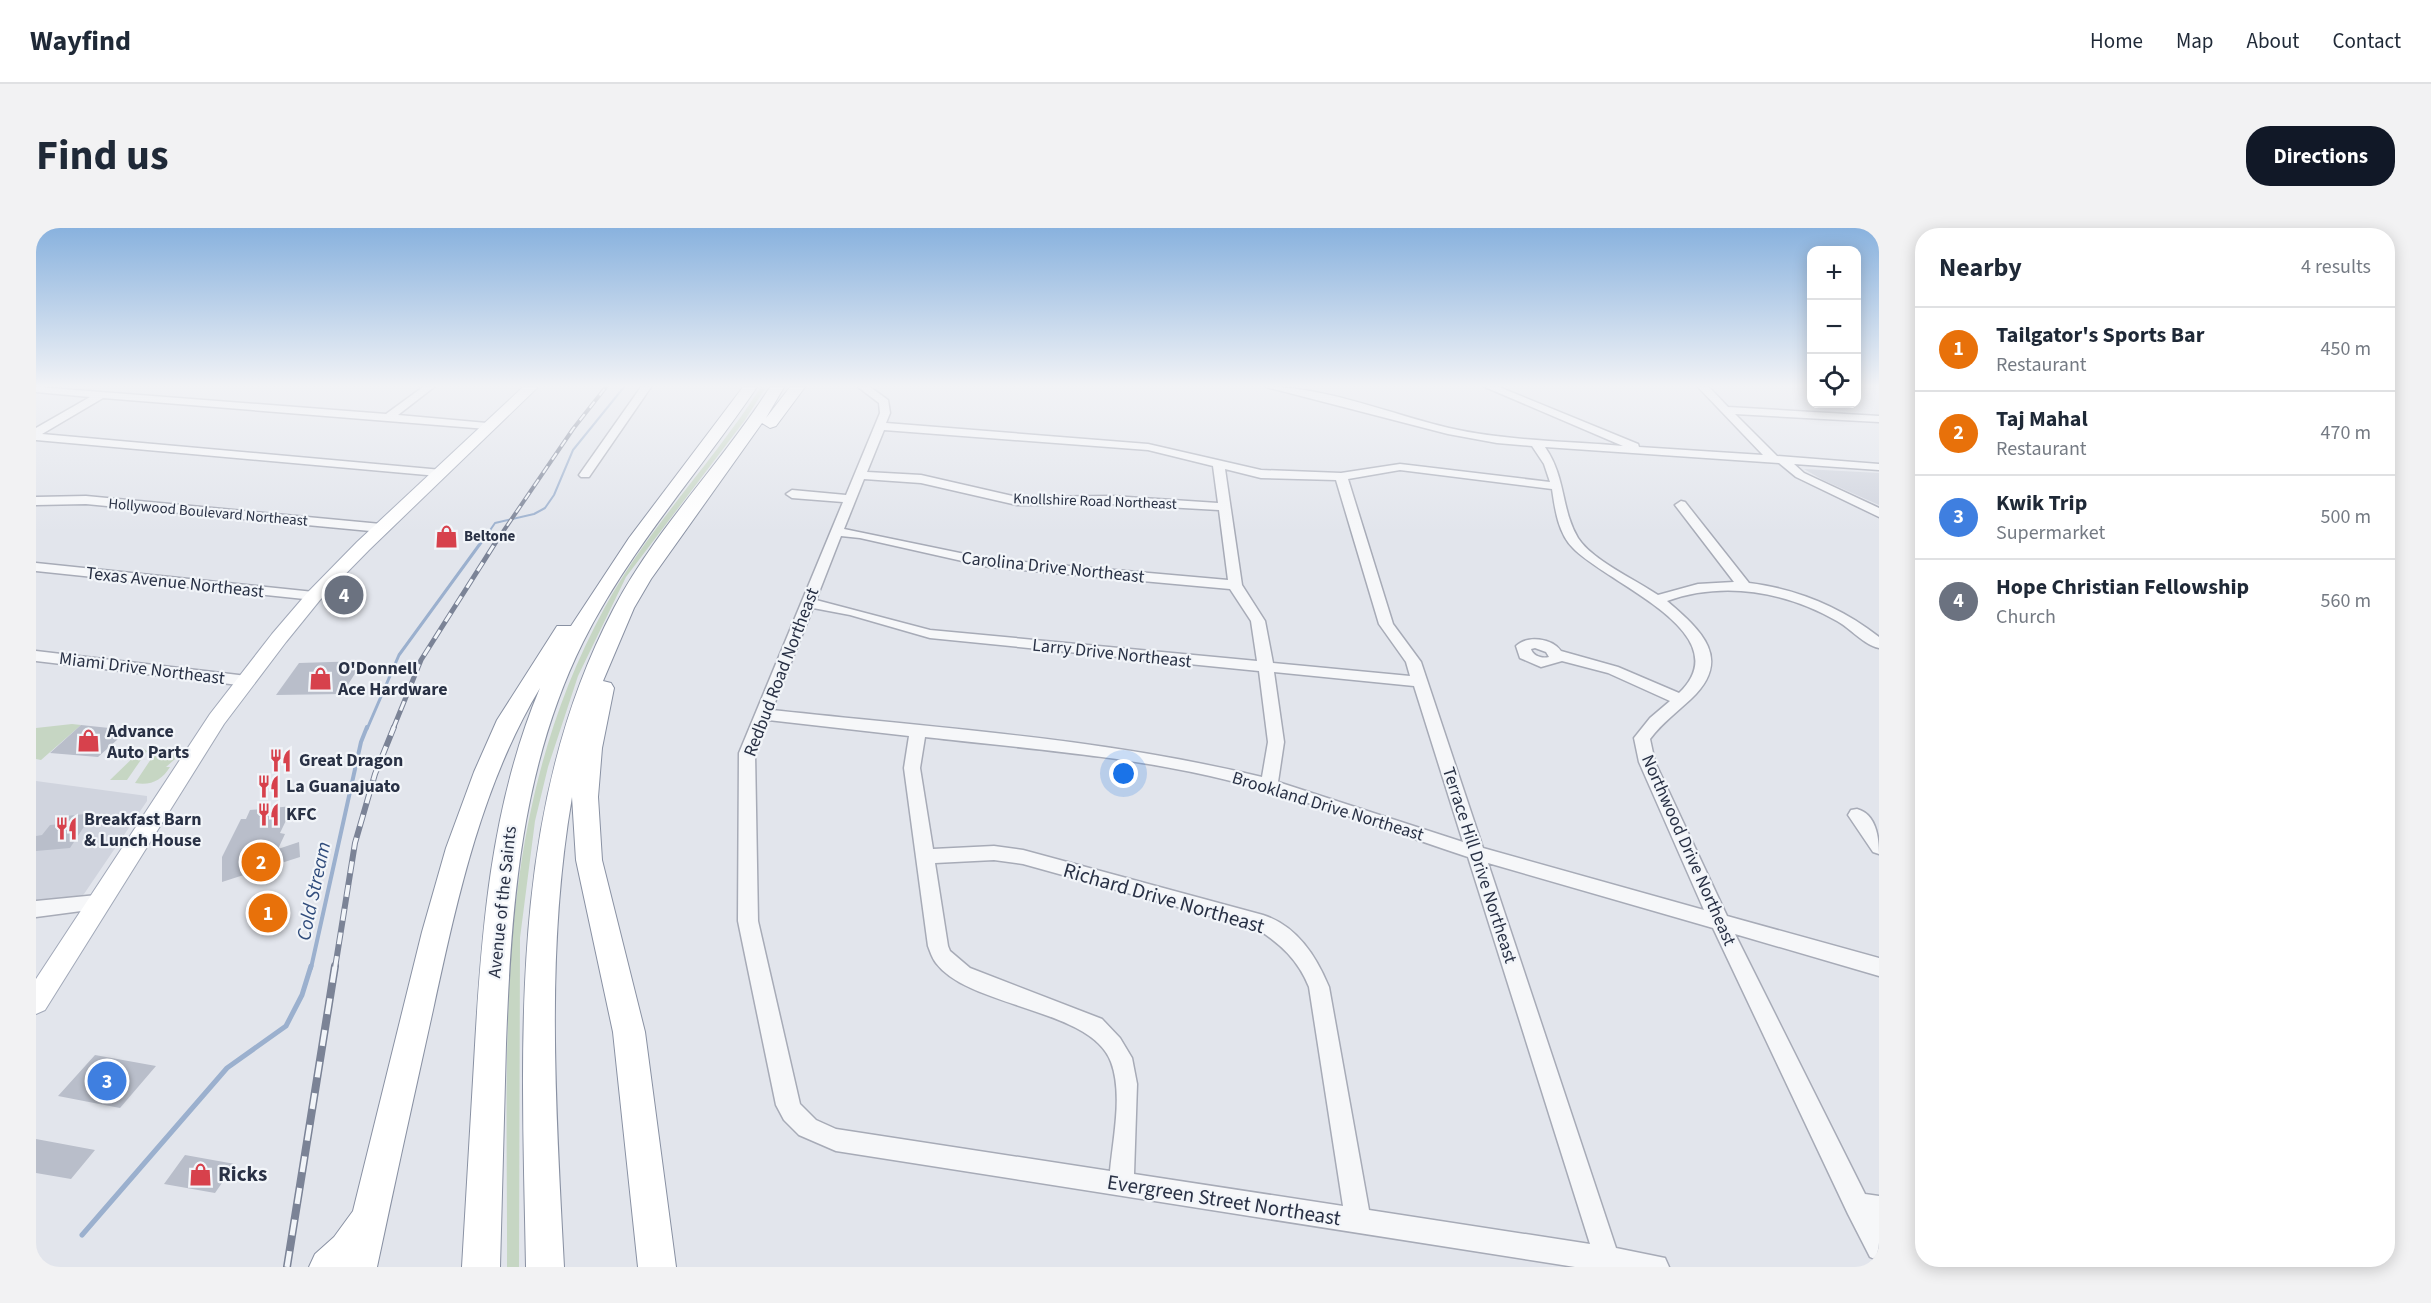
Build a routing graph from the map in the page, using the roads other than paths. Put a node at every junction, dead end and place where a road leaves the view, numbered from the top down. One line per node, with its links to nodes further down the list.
1 (41, 435): 17 (street)
2 (477, 435): 17 (main road)
3 (612, 435): 18 (street)
4 (715, 435): 31 (highway, Avenue of the Saints)
5 (742, 435): 25 (highway)
6 (760, 435): 25 (highway)
7 (875, 435): 19 (street, Redbud Road Northeast)
8 (1001, 435): 15 (street)
9 (1481, 435): 12 (street)
10 (1610, 435): 13 (street)
11 (1751, 435): 14 (street)
12 (1536, 443): 13 (street); 21 (street, Northwood Drive Northeast)
13 (1648, 451): 14 (street)
14 (1778, 461): 16 (street); 28 (street)
15 (1219, 464): 20 (street); 27 (street)
16 (1879, 467)
17 (438, 472): 29 (main road)
18 (585, 475)
19 (859, 475): 23 (street, Redbud Road Northeast); 27 (street, Knollshire Road Northeast)
20 (1341, 477): 21 (street); 44 (street, Terrace Hill Drive Northeast)
21 (1557, 486): 36 (street, Northwood Drive Northeast)
22 (792, 494): 23 (street)
23 (849, 499): 30 (street, Redbud Road Northeast)
24 (36, 501): 29 (street, Hollywood Boulevard Northeast)
25 (694, 503): 38 (highway)
26 (1681, 505): 34 (street)
27 (1224, 507): 33 (street)
28 (1879, 513)
29 (381, 528): 35 (main road)
30 (836, 532): 33 (street, Carolina Drive Northeast); 37 (street, Redbud Road Northeast)
31 (627, 551): 61 (highway); 67 (highway, Avenue of the Saints)
32 (36, 567): 35 (street, Texas Avenue Northeast)
33 (1235, 585): 42 (street)
34 (1745, 587): 36 (street); 39 (street)
35 (314, 597): 43 (main road)
36 (1655, 601): 45 (street, Northwood Drive Northeast)
37 (808, 603): 42 (street, Larry Drive Northeast); 46 (street, Redbud Road Northeast)
38 (624, 607): 68 (highway); 69 (highway)
39 (1879, 644)
40 (1557, 655): 45 (street)
41 (36, 656): 43 (street, Miami Drive Northeast)
42 (1266, 668): 44 (street, Larry Drive Northeast); 48 (street)
43 (247, 681): 53 (main road)
44 (1420, 682): 51 (street, Terrace Hill Drive Northeast)
45 (1680, 699): 55 (street, Northwood Drive Northeast)
46 (762, 714): 47 (street, Brookland Drive Northeast); 58 (street, Redbud Road Northeast)
47 (918, 732): 48 (street, Brookland Drive Northeast); 52 (street)
48 (1269, 785): 51 (street, Brookland Drive Northeast)
49 (1857, 815): 50 (street)
50 (1879, 847)
51 (1476, 853): 55 (street, Brookland Drive Northeast); 64 (street, Terrace Hill Drive Northeast)
52 (924, 857): 59 (street); 62 (street, Richard Drive Northeast)
53 (97, 903): 54 (street); 57 (main road)
54 (36, 909)
55 (1720, 922): 56 (street, Brookland Drive Northeast); 60 (street, Northwood Drive Northeast)
56 (1879, 968)
57 (36, 1002)
58 (796, 1120): 59 (street, Evergreen Street Northeast)
59 (1121, 1185): 62 (street, Evergreen Street Northeast)
60 (1868, 1206): 63 (street, Northwood Drive Northeast)
61 (374, 1208): 65 (highway); 66 (highway)
62 (1358, 1220): 64 (street, Evergreen Street Northeast)
63 (1879, 1248)
64 (1607, 1259): 70 (street, Evergreen Street Northeast)
65 (328, 1267)
66 (358, 1267)
67 (482, 1267)
68 (545, 1267)
69 (657, 1267)
70 (1656, 1267)

